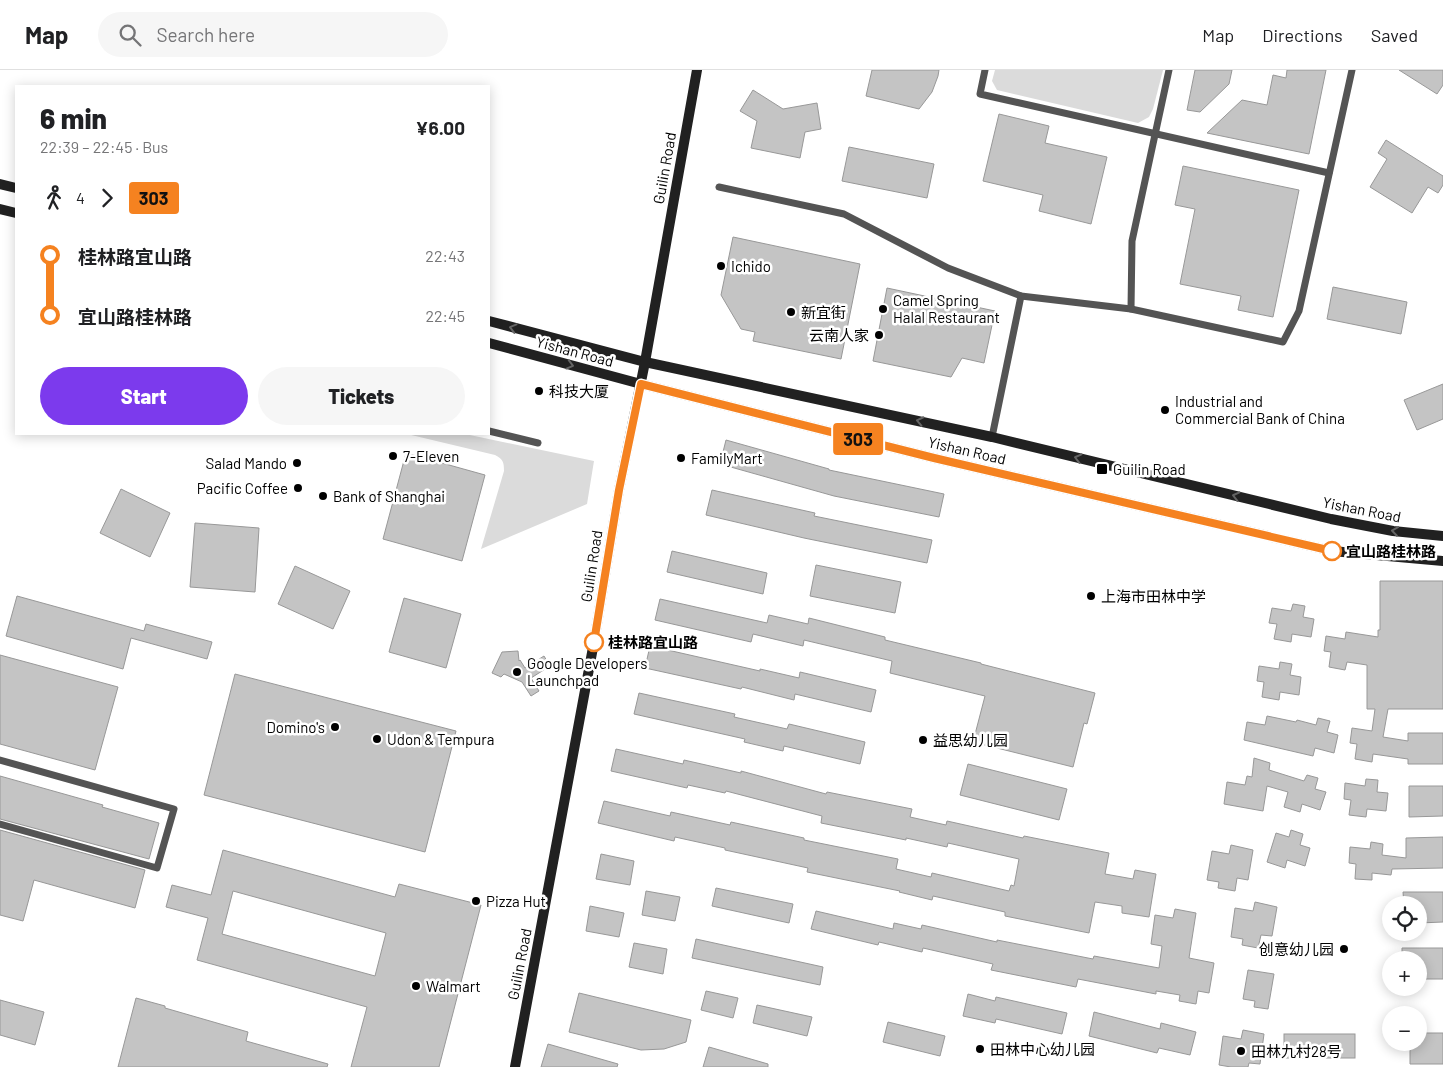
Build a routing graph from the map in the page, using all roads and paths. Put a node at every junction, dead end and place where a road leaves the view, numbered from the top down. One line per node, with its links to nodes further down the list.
1 (697, 70): 16 (main road, Guilin Road)
2 (985, 70): 5 (lane)
3 (1169, 70): 5 (lane)
4 (1352, 70): 6 (lane)
5 (1155, 134): 6 (lane); 13 (lane)
6 (1329, 173): 13 (lane)
7 (0, 184): 9 (main road)
8 (719, 187): 12 (lane)
9 (15, 188)
10 (0, 209): 11 (main road)
11 (15, 214)
12 (1021, 296): 13 (lane); 19 (lane)
13 (1130, 309)
14 (490, 321): 16 (main road, Yishan Road, one-way to 14)
15 (490, 343): 17 (main road, Yishan Road, one-way to 17)
16 (645, 362): 17 (main road, Guilin Road); 19 (main road, Yishan Road, one-way to 16)
17 (641, 384): 22 (main road, Yishan Road); 25 (main road, Guilin Road)
18 (490, 431): 20 (lane)
19 (992, 437): 21 (main road, Yishan Road, one-way to 19)
20 (538, 442)
21 (1443, 536)
22 (1443, 561)
23 (0, 760): 24 (lane)
24 (0, 824)
25 (514, 1067)

